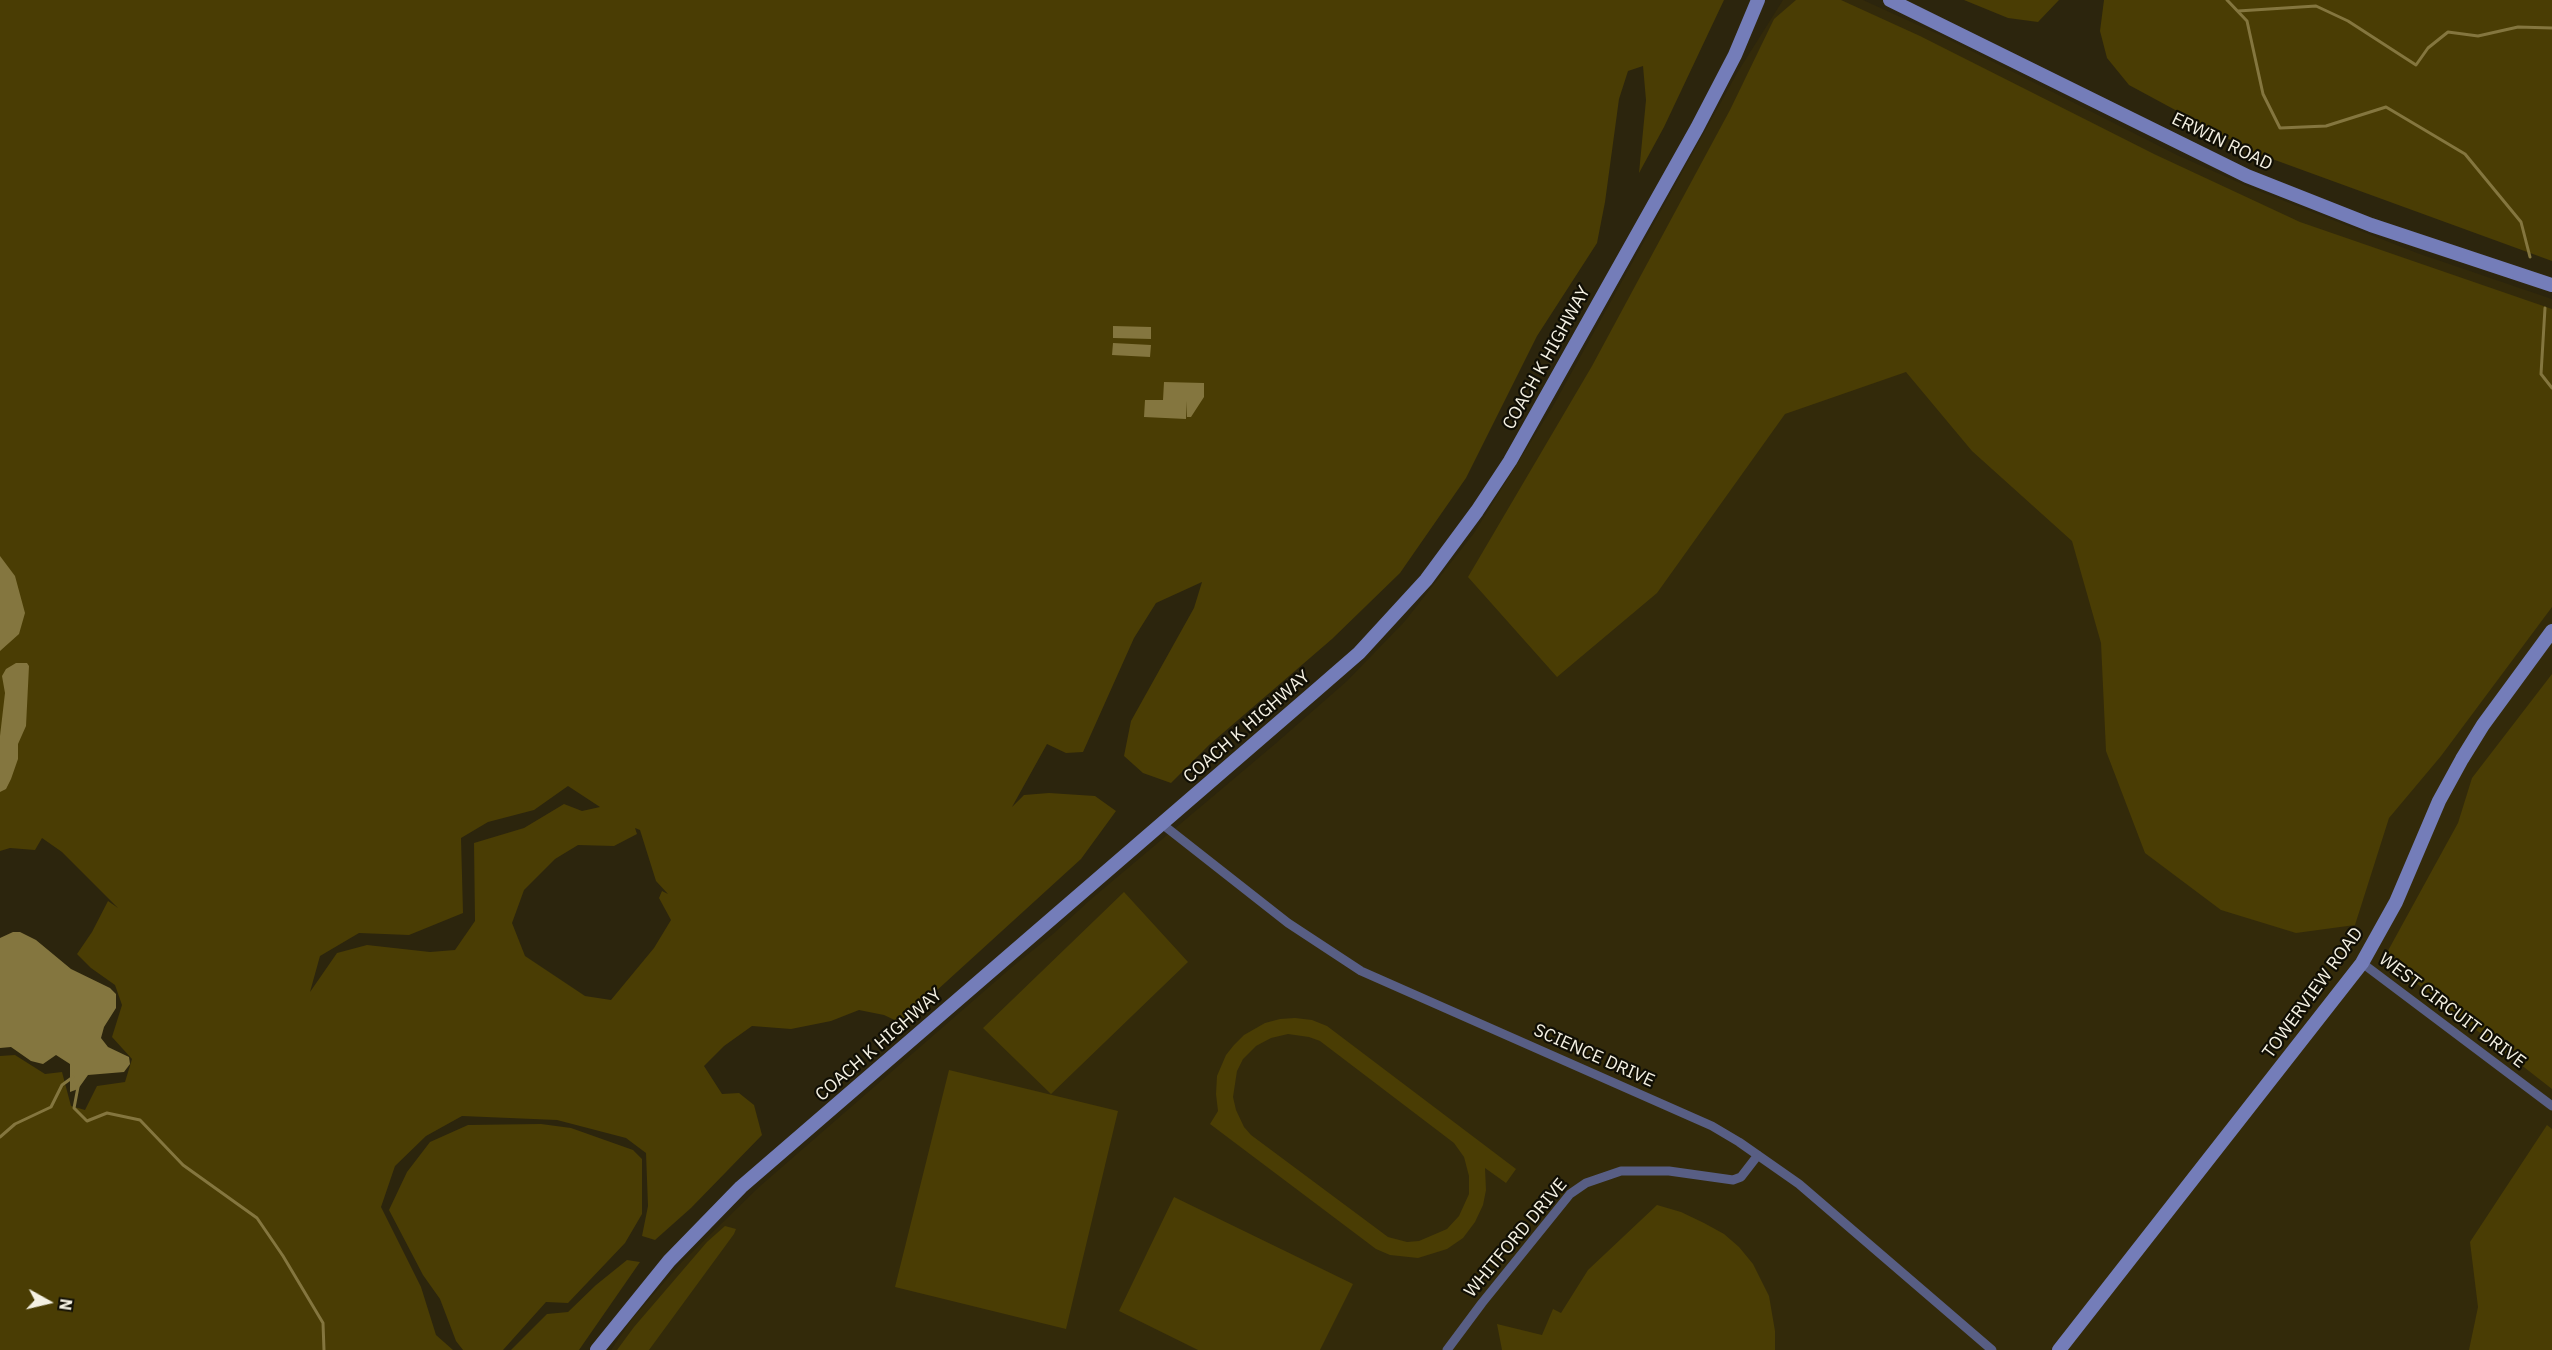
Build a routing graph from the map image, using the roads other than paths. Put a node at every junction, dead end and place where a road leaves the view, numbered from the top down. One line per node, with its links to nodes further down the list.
1 (1758, 0): 5 (main road, COACH K HIGHWAY)
2 (1890, 0): 3 (main road, ERWIN ROAD)
3 (2552, 285)
4 (2552, 632): 6 (main road, TOWERVIEW ROAD)
5 (1162, 824): 8 (street, SCIENCE DRIVE); 9 (main road, COACH K HIGHWAY)
6 (2362, 963): 7 (street, WEST CIRCUIT DRIVE); 12 (main road, TOWERVIEW ROAD)
7 (2552, 1106)
8 (1758, 1155): 10 (street, WHITFORD DRIVE); 11 (street, SCIENCE DRIVE)
9 (597, 1350)
10 (1447, 1350)
11 (1992, 1350)
12 (2059, 1350)

